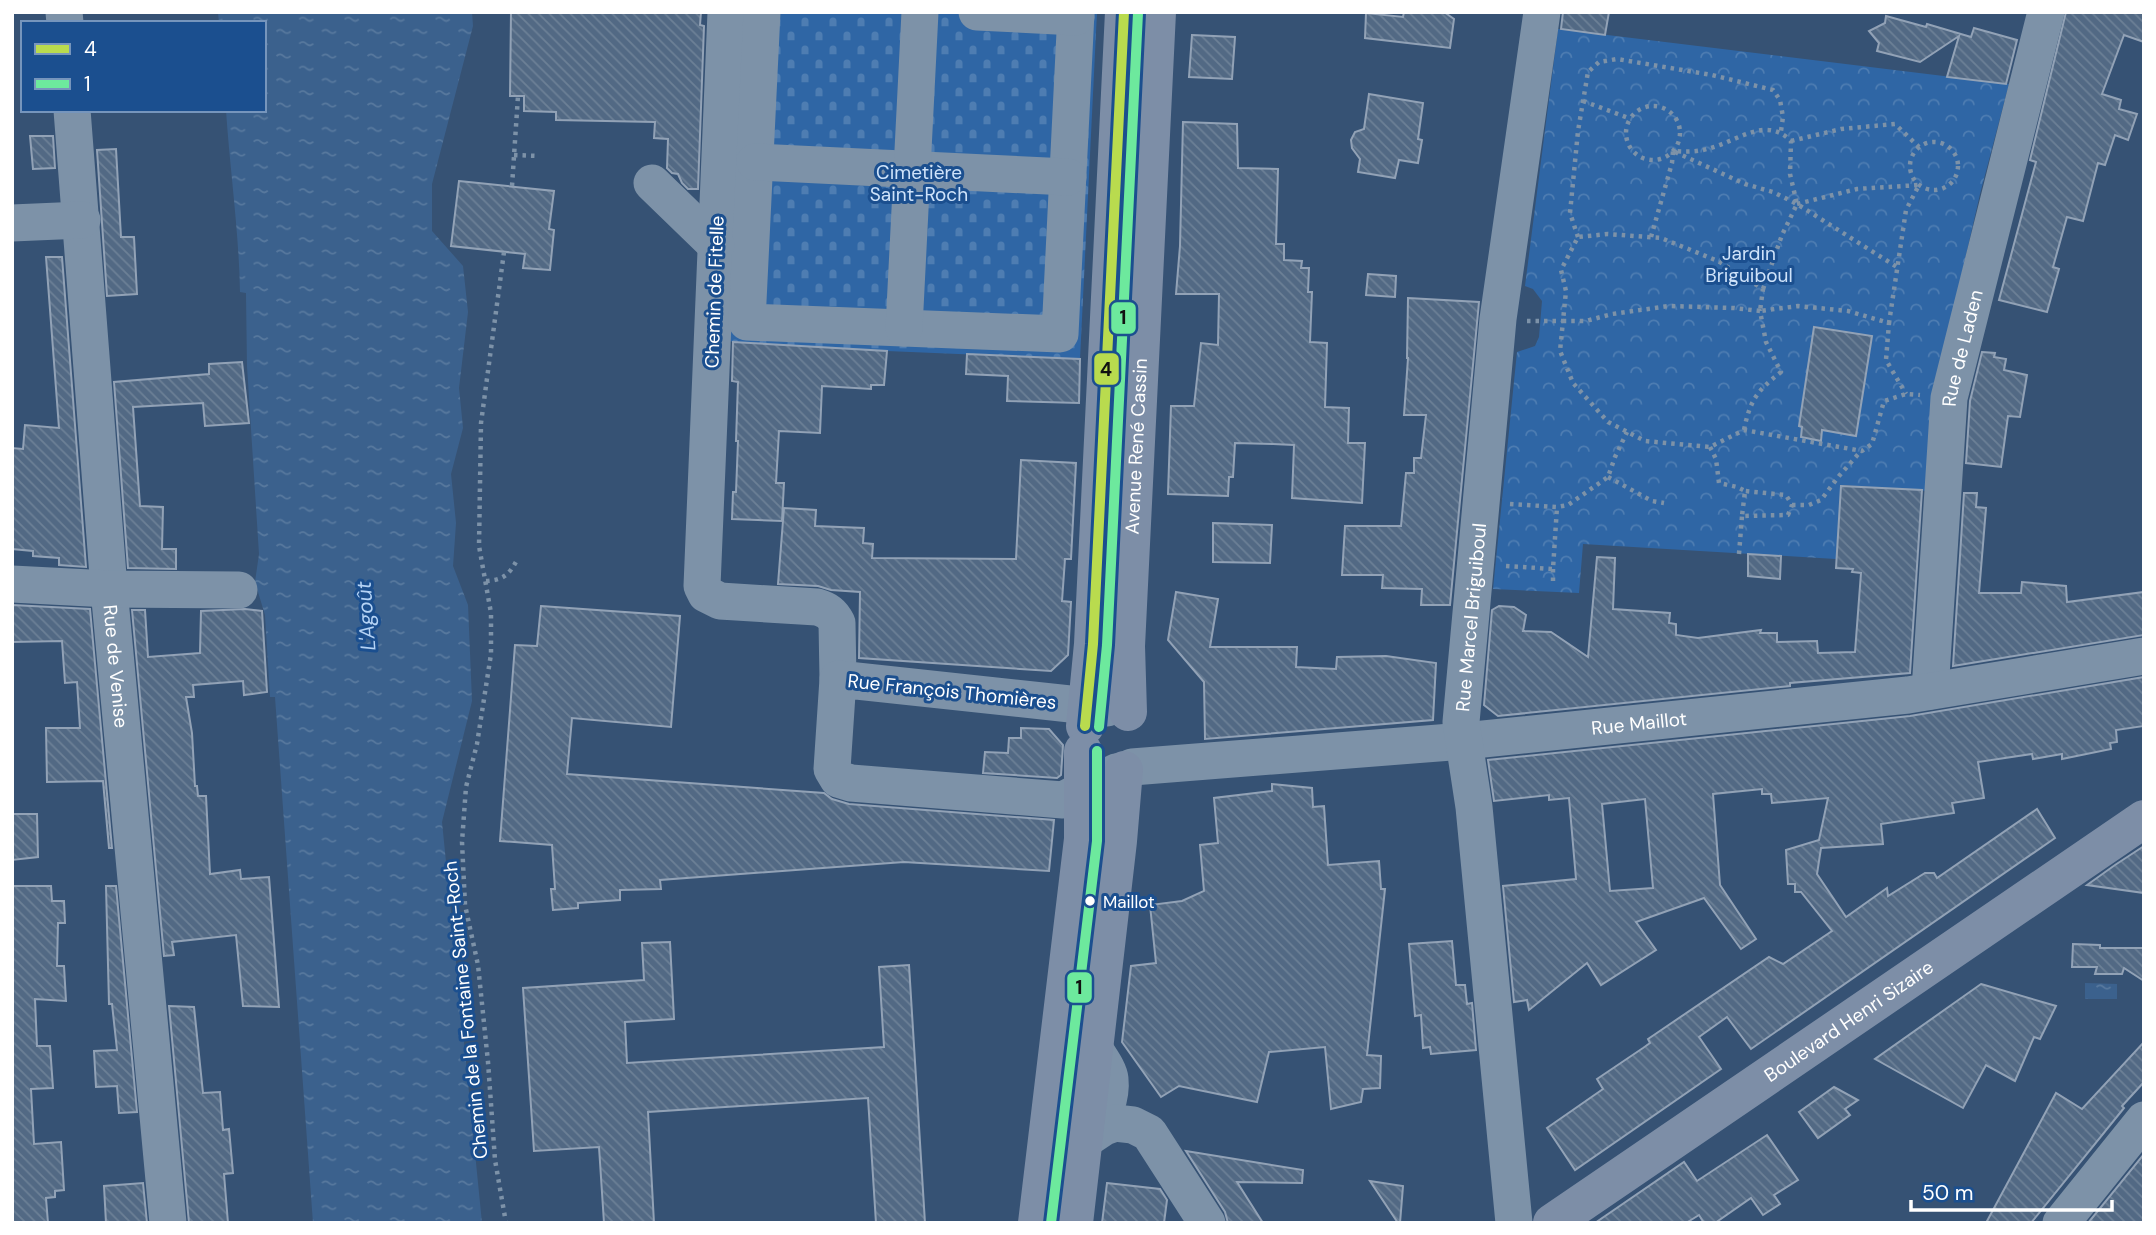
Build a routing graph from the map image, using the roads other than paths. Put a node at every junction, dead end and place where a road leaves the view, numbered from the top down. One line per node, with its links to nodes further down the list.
1 (726, 12): 17 (street, Chemin de Fitelle)
2 (762, 12): 11 (street)
3 (920, 12): 12 (street)
4 (978, 12): 9 (street)
5 (1124, 12): 26 (main road, Avenue René Cassin)
6 (1157, 12): 26 (main road, Avenue René Cassin)
7 (1542, 12): 27 (street, Rue Marcel Briguiboul)
8 (2046, 12): 25 (street, Rue de Laden)
9 (1076, 14): 13 (street)
10 (72, 112): 15 (street, Rue de Venise)
11 (755, 162): 12 (street); 18 (street)
12 (912, 170): 13 (street); 18 (street)
13 (1068, 177): 18 (street)
14 (652, 183): 17 (street)
15 (82, 220): 16 (street); 21 (street, Rue de Venise)
16 (12, 223)
17 (716, 245): 19 (street, Chemin de Fitelle)
18 (904, 328)
19 (703, 571): 24 (street, Rue François Thomières)
20 (12, 584): 21 (street)
21 (109, 589): 22 (street); 32 (street, Rue de Venise)
22 (239, 590)
23 (2144, 656): 25 (street, Rue Maillot)
24 (838, 679): 26 (street, Rue François Thomières); 28 (street, Rue François Thomières)
25 (1930, 691): 27 (street, Rue Maillot)
26 (1098, 720): 28 (main road); 28 (main road)
27 (1464, 741): 28 (street, Rue Maillot); 36 (street, Rue Marcel Briguiboul)
28 (1100, 788): 31 (main road); 33 (main road)
29 (2144, 819): 37 (main road, Boulevard Henri Sizaire)
30 (2144, 1120): 38 (street)
31 (1088, 1137): 34 (main road); 35 (street)
32 (168, 1223)
33 (1037, 1223)
34 (1074, 1223)
35 (1207, 1223)
36 (1514, 1223)
37 (1552, 1223)
38 (2061, 1223)

